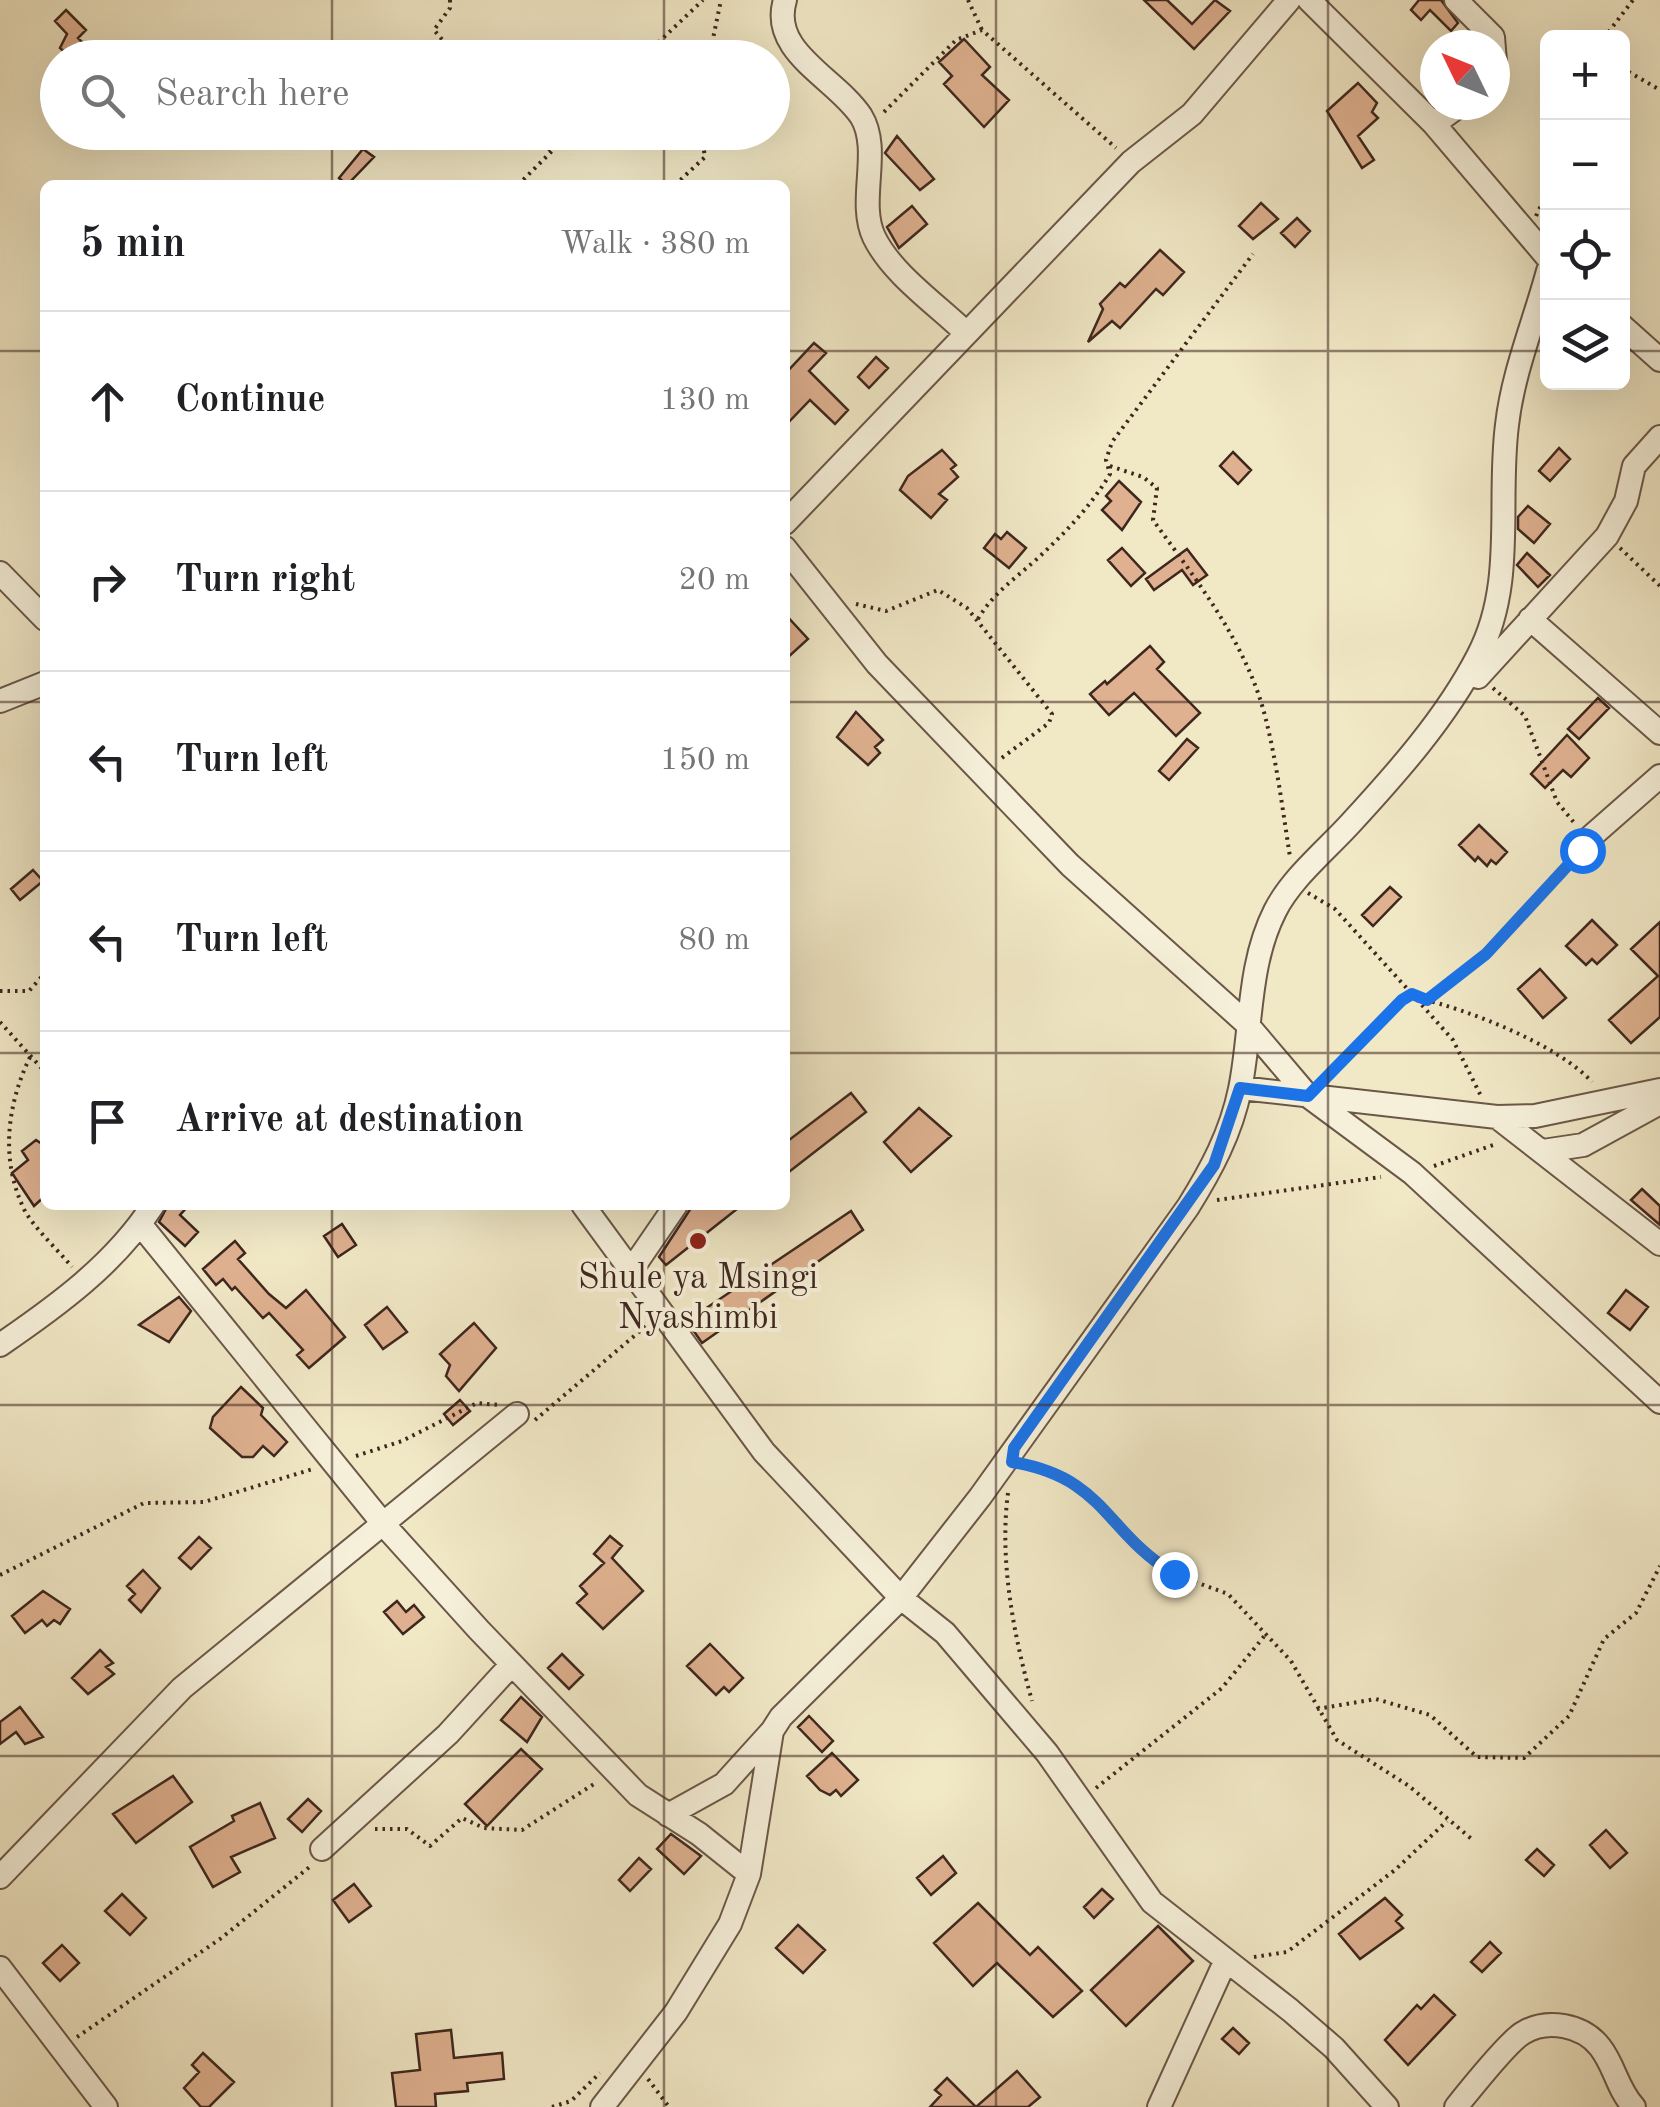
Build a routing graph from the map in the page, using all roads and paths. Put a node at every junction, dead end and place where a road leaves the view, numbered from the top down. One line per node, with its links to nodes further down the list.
1 (450, 0): 13 (path)
2 (703, 0): 14 (path)
3 (722, 0): 15 (path)
4 (785, 0): 16 (street)
5 (968, 0): 10 (path)
6 (1289, 0): 25 (street)
7 (1308, 0): 21 (street)
8 (1456, 0): 11 (street)
9 (1633, 0): 12 (path)
10 (982, 30): 22 (path); 25 (path)
11 (1485, 30)
12 (1610, 30)
13 (443, 40)
14 (661, 40)
15 (712, 40)
16 (787, 40)
17 (790, 43): 22 (street)
18 (1630, 73): 19 (path)
19 (1660, 90)
20 (1439, 120): 21 (street)
21 (1434, 124): 28 (street)
22 (866, 129): 31 (street)
23 (704, 150): 27 (path)
24 (552, 152): 26 (path)
25 (1131, 162): 31 (street)
26 (523, 180)
27 (680, 180)
28 (1540, 249)
29 (1253, 254): 35 (path)
30 (1540, 297): 52 (street)
31 (965, 332): 36 (street)
32 (1630, 333): 33 (street)
33 (1660, 360)
34 (1660, 437): 37 (street)
35 (1110, 466): 43 (path); 52 (path)
36 (790, 517)
37 (1607, 536): 40 (path); 44 (street)
38 (790, 554): 41 (street)
39 (0, 572): 42 (street)
40 (1660, 586)
41 (827, 600): 43 (path); 49 (street)
42 (40, 614)
43 (978, 619): 49 (path)
44 (1530, 619): 45 (street); 48 (street)
45 (1475, 680): 51 (path)
46 (40, 685): 47 (street)
47 (0, 701)
48 (1660, 733)
49 (982, 772): 58 (street)
50 (1660, 776): 51 (street)
51 (1586, 841): 56 (path)
52 (1294, 884): 55 (path); 58 (street)
53 (40, 979): 54 (path)
54 (0, 991)
55 (1414, 996): 56 (path); 63 (path); 66 (path)
56 (1427, 1000): 64 (path)
57 (0, 1022): 59 (path)
58 (1246, 1023): 61 (street); 63 (street)
59 (30, 1057): 60 (path); 76 (path)
60 (40, 1067)
61 (1240, 1088): 63 (street); 70 (street)
62 (1660, 1090): 64 (street)
63 (1308, 1096): 66 (street); 69 (street)
64 (1609, 1101): 66 (street)
65 (1660, 1103): 68 (street)
66 (1498, 1117): 67 (street)
67 (1520, 1134): 68 (street); 69 (path)
68 (1543, 1151): 74 (street)
69 (1412, 1173): 70 (path); 78 (street)
70 (1188, 1206): 80 (street)
71 (586, 1210): 75 (street)
72 (673, 1210): 75 (street)
73 (147, 1215): 76 (street); 81 (street)
74 (1660, 1244)
75 (632, 1269): 86 (street)
76 (82, 1284): 77 (street)
77 (0, 1346)
78 (1660, 1402)
79 (517, 1414): 83 (street)
80 (1014, 1448): 86 (street); 87 (path)
81 (337, 1462): 83 (street); 85 (path)
82 (1009, 1490): 89 (path)
83 (385, 1526): 88 (street); 100 (street)
84 (1660, 1566): 90 (path)
85 (0, 1575)
86 (901, 1598): 91 (street); 93 (street)
87 (1267, 1633): 90 (path); 93 (path)
88 (512, 1664): 92 (street); 98 (street)
89 (1034, 1706)
90 (1317, 1709): 95 (path)
91 (772, 1731): 94 (street); 99 (street)
92 (618, 1775): 94 (street); 96 (path)
93 (1081, 1800): 101 (street)
94 (668, 1815): 99 (street)
95 (1448, 1820): 97 (path); 101 (path)
96 (366, 1830)
97 (1474, 1841)
98 (320, 1855): 103 (path)
99 (749, 1874): 104 (street)
100 (0, 1878)
101 (1225, 1962): 108 (street); 109 (street)
102 (0, 1968): 103 (street)
103 (61, 2048): 105 (street)
104 (642, 2061): 106 (street); 107 (path)
105 (106, 2107)
106 (602, 2107)
107 (669, 2107)
108 (1159, 2107)
109 (1387, 2107)
110 (1456, 2107): 111 (street)
111 (1634, 2107)

